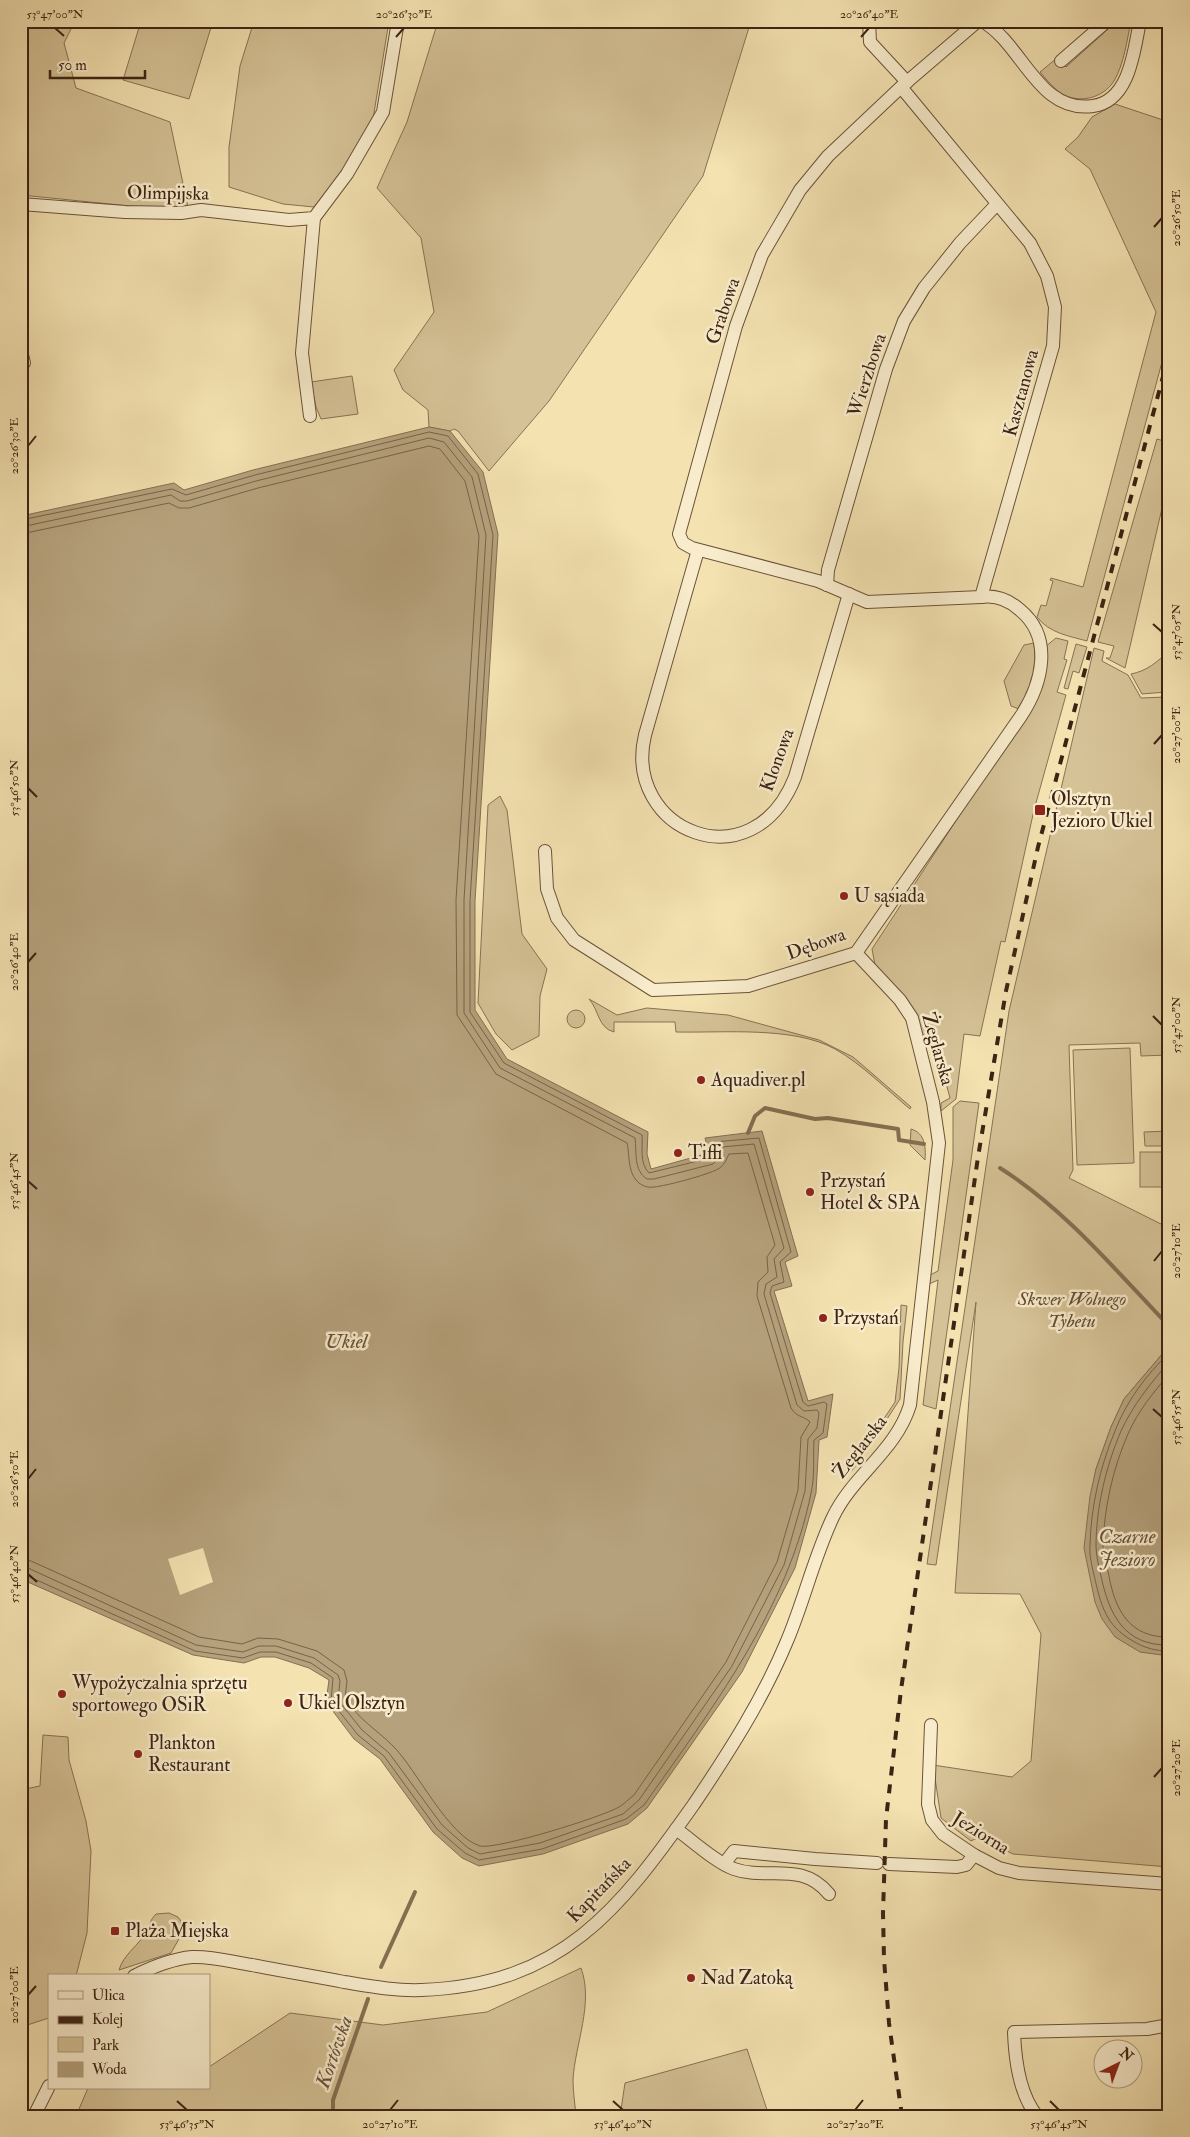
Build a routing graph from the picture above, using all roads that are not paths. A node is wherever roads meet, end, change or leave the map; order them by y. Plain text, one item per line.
1 (398, 21) edge
2 (868, 21) edge
3 (978, 21) edge
4 (982, 21) edge
5 (1107, 21) edge
6 (1140, 21) edge
7 (1062, 61) dead end
8 (904, 85) junction
9 (21, 204) edge
10 (998, 204) junction
11 (314, 218) junction
12 (310, 416) dead end
13 (698, 550) junction
14 (827, 585) junction
15 (849, 594) junction
16 (981, 597) junction
17 (545, 851) dead end
18 (856, 953) junction
19 (931, 1725) dead end
20 (676, 1829) junction
21 (974, 1855) junction
22 (724, 1864) junction
23 (1169, 1884) edge
24 (829, 1894) dead end
25 (138, 1974) edge
26 (1169, 2025) edge
27 (48, 2088) edge
28 (34, 2116) edge
29 (1037, 2116) edge

1 - 11 street
2 - 8 street, Kasztanowa
3 - 8 street, Grabowa
4 - 6 street
5 - 7 street
8 - 10 street, Kasztanowa
8 - 13 street, Grabowa
9 - 11 street, Olimpijska
10 - 14 street, Wierzbowa
10 - 16 street, Kasztanowa
11 - 12 street
13 - 14 street, Grabowa
13 - 15 street, Klonowa
14 - 15 street
15 - 16 street
16 - 18 street, Dębowa
17 - 18 street, Dębowa
18 - 20 street, Żeglarska
19 - 21 street, Jeziorna
20 - 22 street
20 - 25 street, Kapitańska
21 - 22 street
21 - 23 street, Jeziorna
22 - 24 street
26 - 29 street
27 - 28 street

